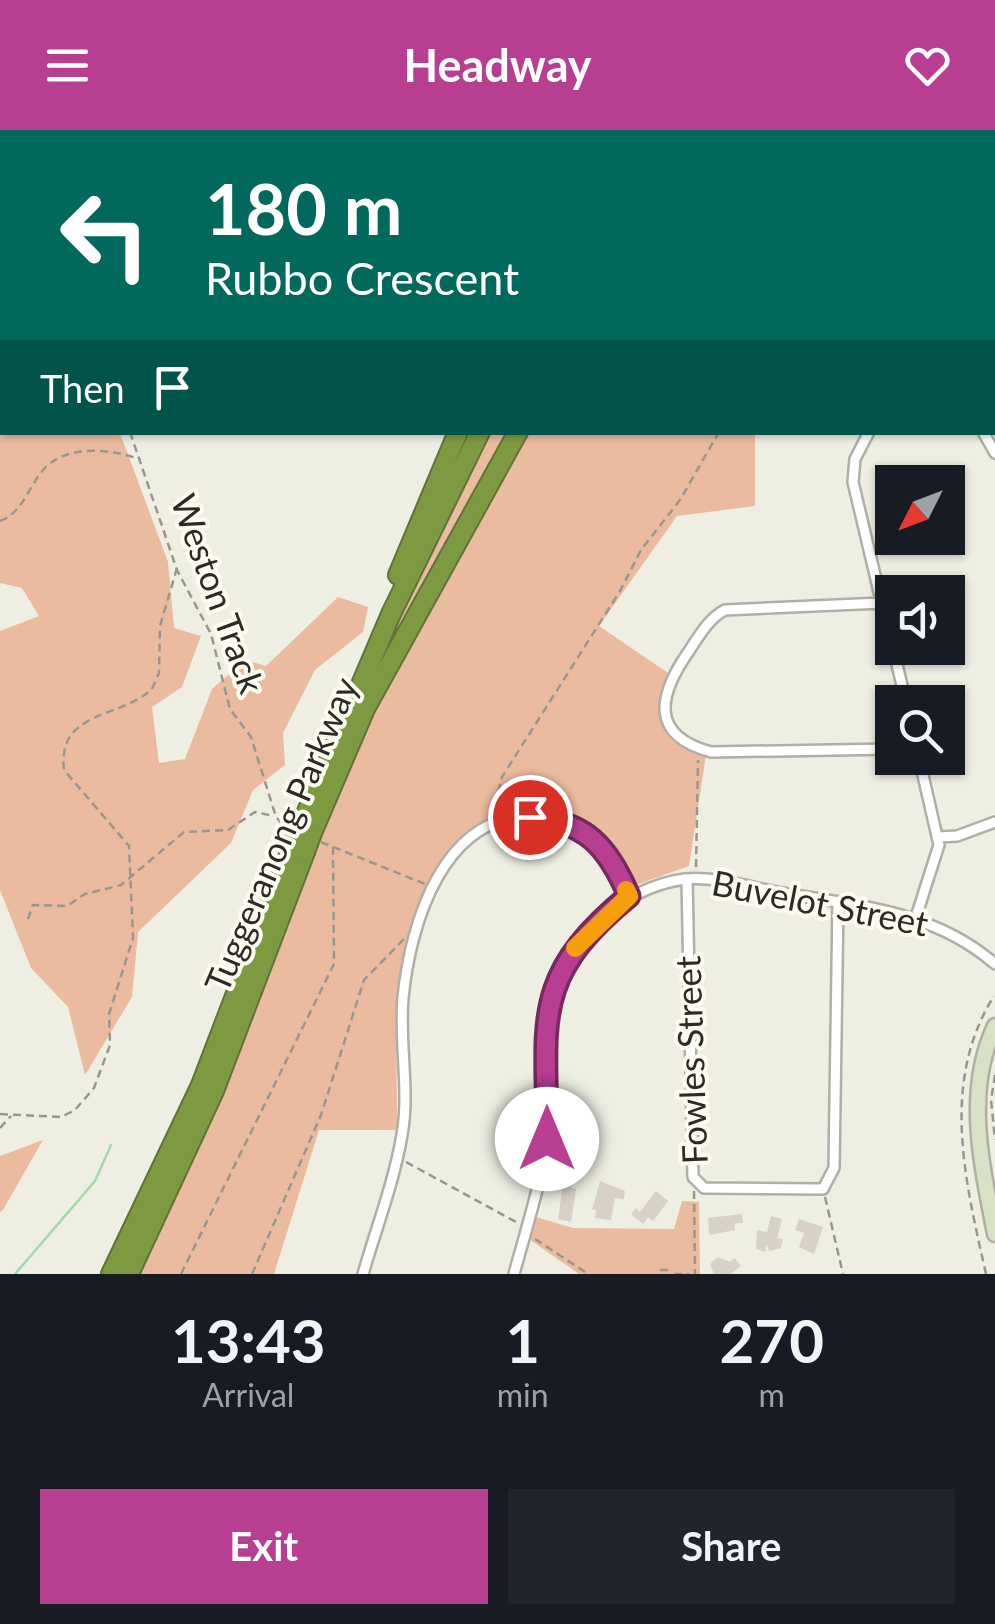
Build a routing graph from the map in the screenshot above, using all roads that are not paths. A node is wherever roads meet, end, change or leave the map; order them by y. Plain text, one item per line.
1 (457, 435) edge
2 (479, 435) edge
3 (516, 435) edge
4 (526, 435) edge
5 (867, 435) edge
6 (875, 575) edge
7 (428, 596) junction
8 (875, 603) edge
9 (354, 698) junction
10 (875, 749) edge
11 (923, 775) edge
12 (995, 822) edge
13 (938, 837) junction
14 (304, 839) junction
15 (686, 876) junction
16 (629, 896) junction
17 (838, 902) junction
18 (916, 917) junction
19 (995, 964) edge
20 (995, 1026) edge
21 (989, 1058) edge
22 (995, 1234) edge
23 (112, 1274) edge
24 (130, 1274) edge
25 (363, 1274) edge
26 (514, 1274) edge

1 - 9 highway
2 - 9 highway, Tuggeranong Parkway
3 - 7 highway, Tuggeranong Parkway
4 - 7 highway
5 - 6 street
7 - 14 highway, Tuggeranong Parkway
8 - 10 street
9 - 14 highway, Tuggeranong Parkway
11 - 13 street
12 - 13 street
13 - 18 street
14 - 23 highway, Tuggeranong Parkway
14 - 24 highway, Tuggeranong Parkway
15 - 16 street, Buvelot Street
15 - 17 street, Buvelot Street
15 - 17 street, Fowles Street
16 - 25 street
16 - 26 street, Buvelot Street
17 - 18 street, Buvelot Street
18 - 19 street, Buvelot Street
20 - 21 street
21 - 22 street

